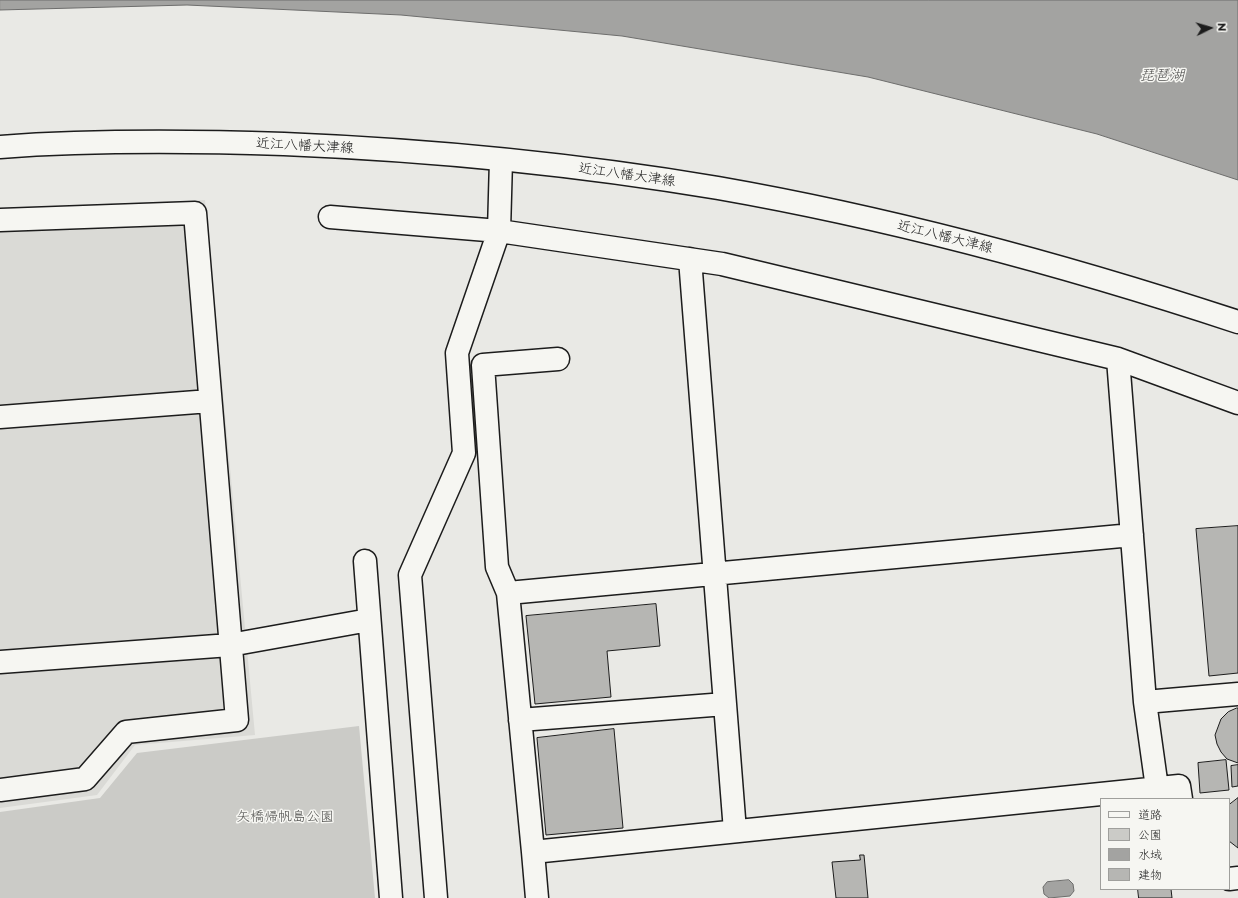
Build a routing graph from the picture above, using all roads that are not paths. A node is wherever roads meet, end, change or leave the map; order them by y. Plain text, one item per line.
1 (0, 147) edge
2 (501, 160) junction
3 (330, 218) dead end
4 (0, 220) edge
5 (499, 231) junction
6 (690, 259) junction
7 (1238, 322) edge
8 (558, 359) dead end
9 (1118, 359) junction
10 (210, 401) junction
11 (1238, 403) edge
12 (0, 417) edge
13 (1132, 535) junction
14 (365, 561) dead end
15 (714, 574) junction
16 (508, 593) junction
17 (369, 620) junction
18 (230, 645) junction
19 (0, 662) edge
20 (1238, 694) edge
21 (1145, 702) junction
22 (725, 704) junction
23 (520, 720) junction
24 (1157, 788) junction
25 (0, 790) edge
26 (1181, 798) edge
27 (735, 831) junction
28 (533, 852) junction
29 (391, 898) edge
30 (436, 898) edge
31 (537, 898) edge

1 - 2 main road, 近江八幡大津線
2 - 5 main road
2 - 7 main road, 近江八幡大津線
3 - 5 main road
4 - 10 main road
5 - 6 main road
5 - 30 main road
6 - 9 main road
6 - 15 main road
8 - 16 main road
9 - 11 main road
9 - 13 main road
10 - 12 main road
10 - 18 main road
13 - 15 main road
13 - 21 main road
14 - 17 main road
15 - 16 main road
15 - 22 main road
16 - 23 main road
17 - 18 main road
17 - 29 main road
18 - 19 main road
18 - 25 main road
20 - 21 main road
21 - 24 main road
22 - 23 main road
22 - 27 main road
23 - 28 main road
24 - 26 main road
24 - 27 main road
27 - 28 main road
28 - 31 main road

